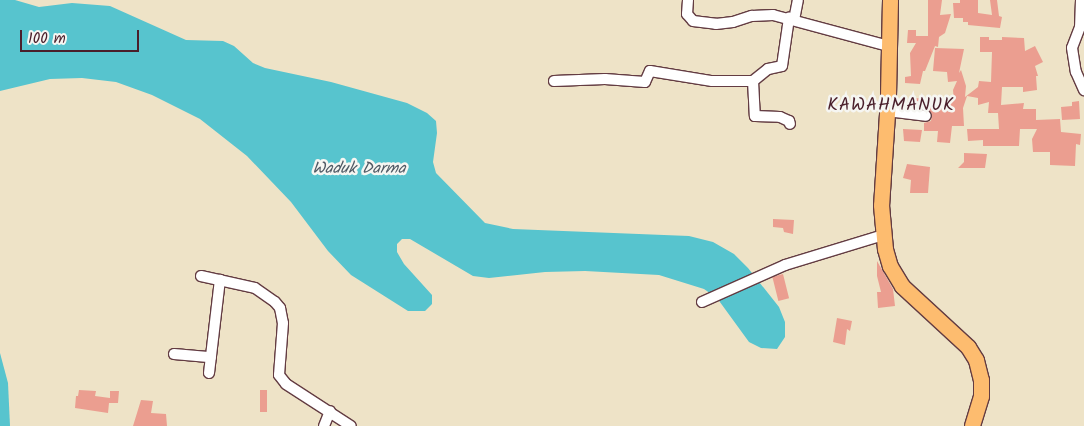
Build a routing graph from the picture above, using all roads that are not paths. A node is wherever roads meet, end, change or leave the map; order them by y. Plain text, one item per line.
1 (688, 0) edge
2 (798, 0) edge
3 (890, 0) edge
4 (1081, 0) edge
5 (791, 19) junction
6 (889, 46) junction
7 (753, 81) junction
8 (554, 82) dead end
9 (1084, 90) edge
10 (887, 111) junction
11 (926, 116) dead end
12 (790, 124) dead end
13 (883, 235) junction
14 (201, 276) dead end
15 (220, 280) junction
16 (707, 300) dead end
17 (174, 354) dead end
18 (211, 357) junction
19 (209, 373) dead end
20 (330, 412) junction
21 (324, 426) edge
22 (351, 426) edge
23 (972, 426) edge

1 - 5 street
2 - 5 street
3 - 6 highway
4 - 9 street
5 - 6 street
5 - 7 street
6 - 10 highway
7 - 8 street
7 - 12 street
10 - 11 street
10 - 13 highway
13 - 16 street
13 - 23 highway
14 - 15 street
15 - 18 street
15 - 20 street
17 - 18 street
18 - 19 street
20 - 21 street
20 - 22 street

